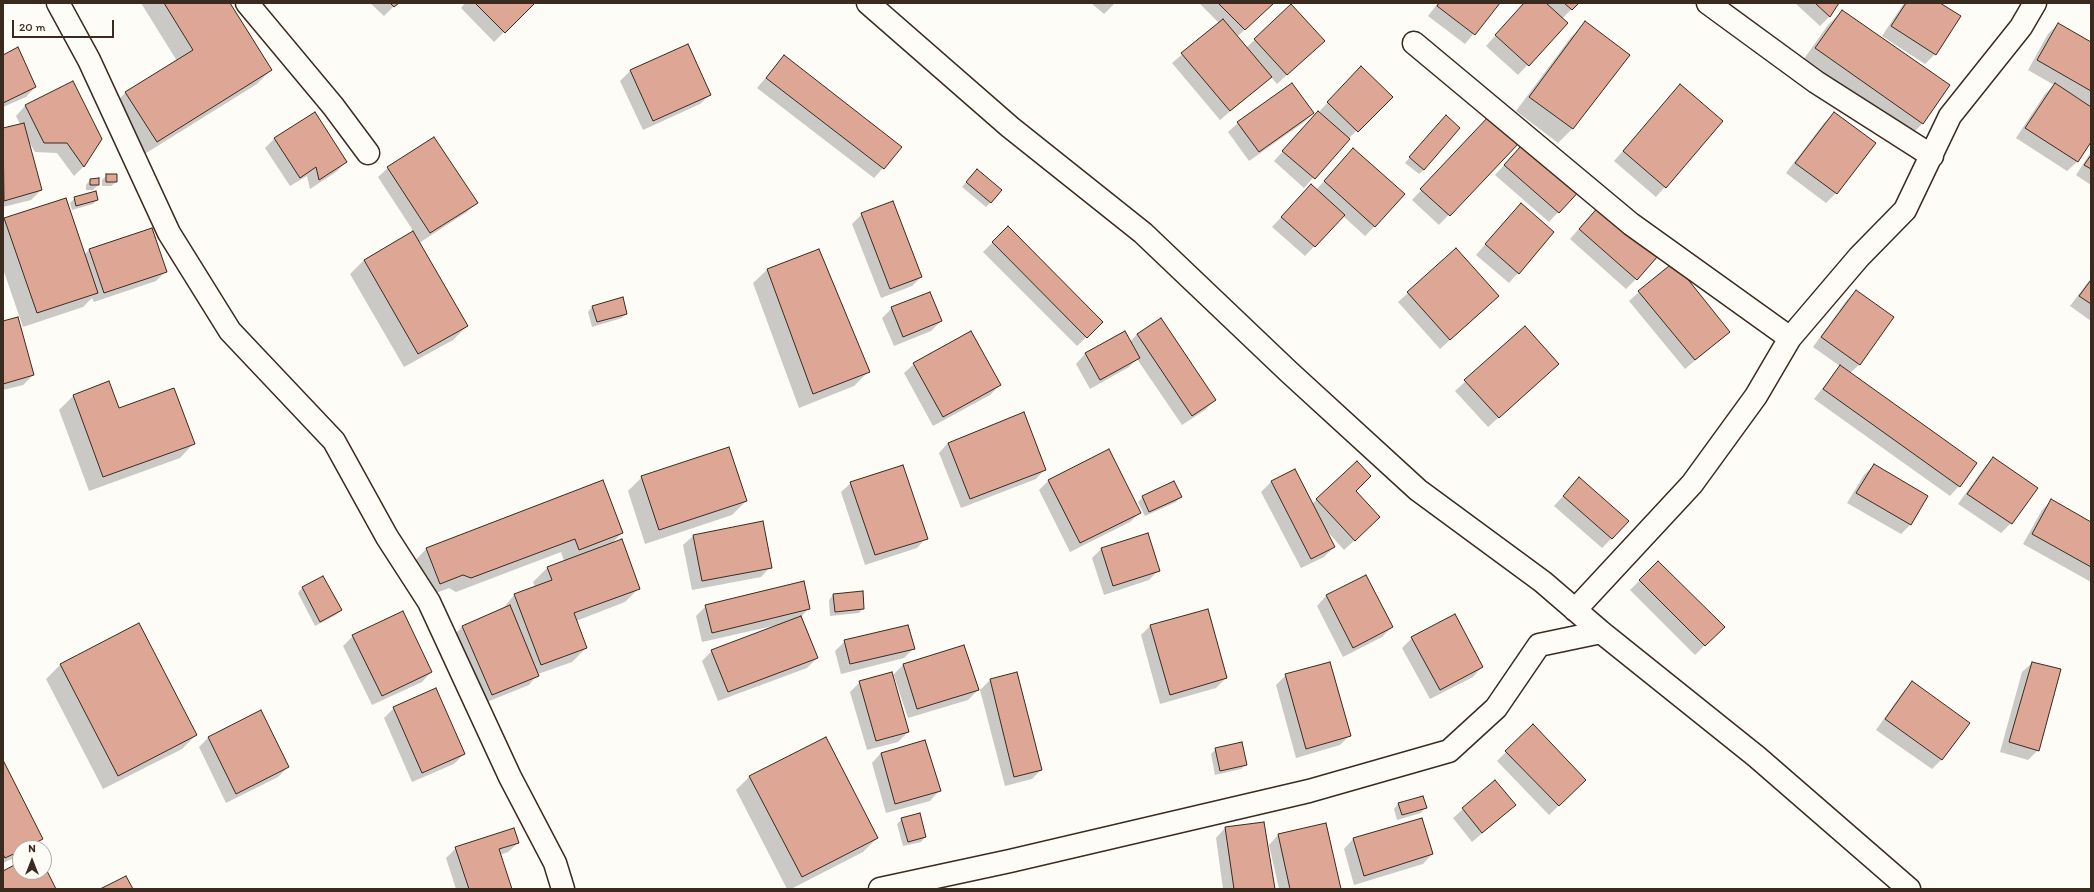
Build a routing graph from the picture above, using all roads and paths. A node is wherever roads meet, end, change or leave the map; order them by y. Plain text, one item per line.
1 (58, 3) edge
2 (247, 3) edge
3 (868, 3) edge
4 (1708, 3) edge
5 (2035, 3) edge
6 (1414, 43) dead end
7 (368, 153) dead end
8 (1932, 156) junction
9 (1790, 338) junction
10 (1575, 610) junction
11 (1601, 632) junction
12 (563, 889) edge
13 (880, 889) edge
14 (1909, 889) edge

1 - 12 street
2 - 7 street
3 - 10 street
4 - 8 street
5 - 8 street
6 - 9 street
8 - 9 street
9 - 10 street
10 - 11 street
11 - 13 street
11 - 14 street

